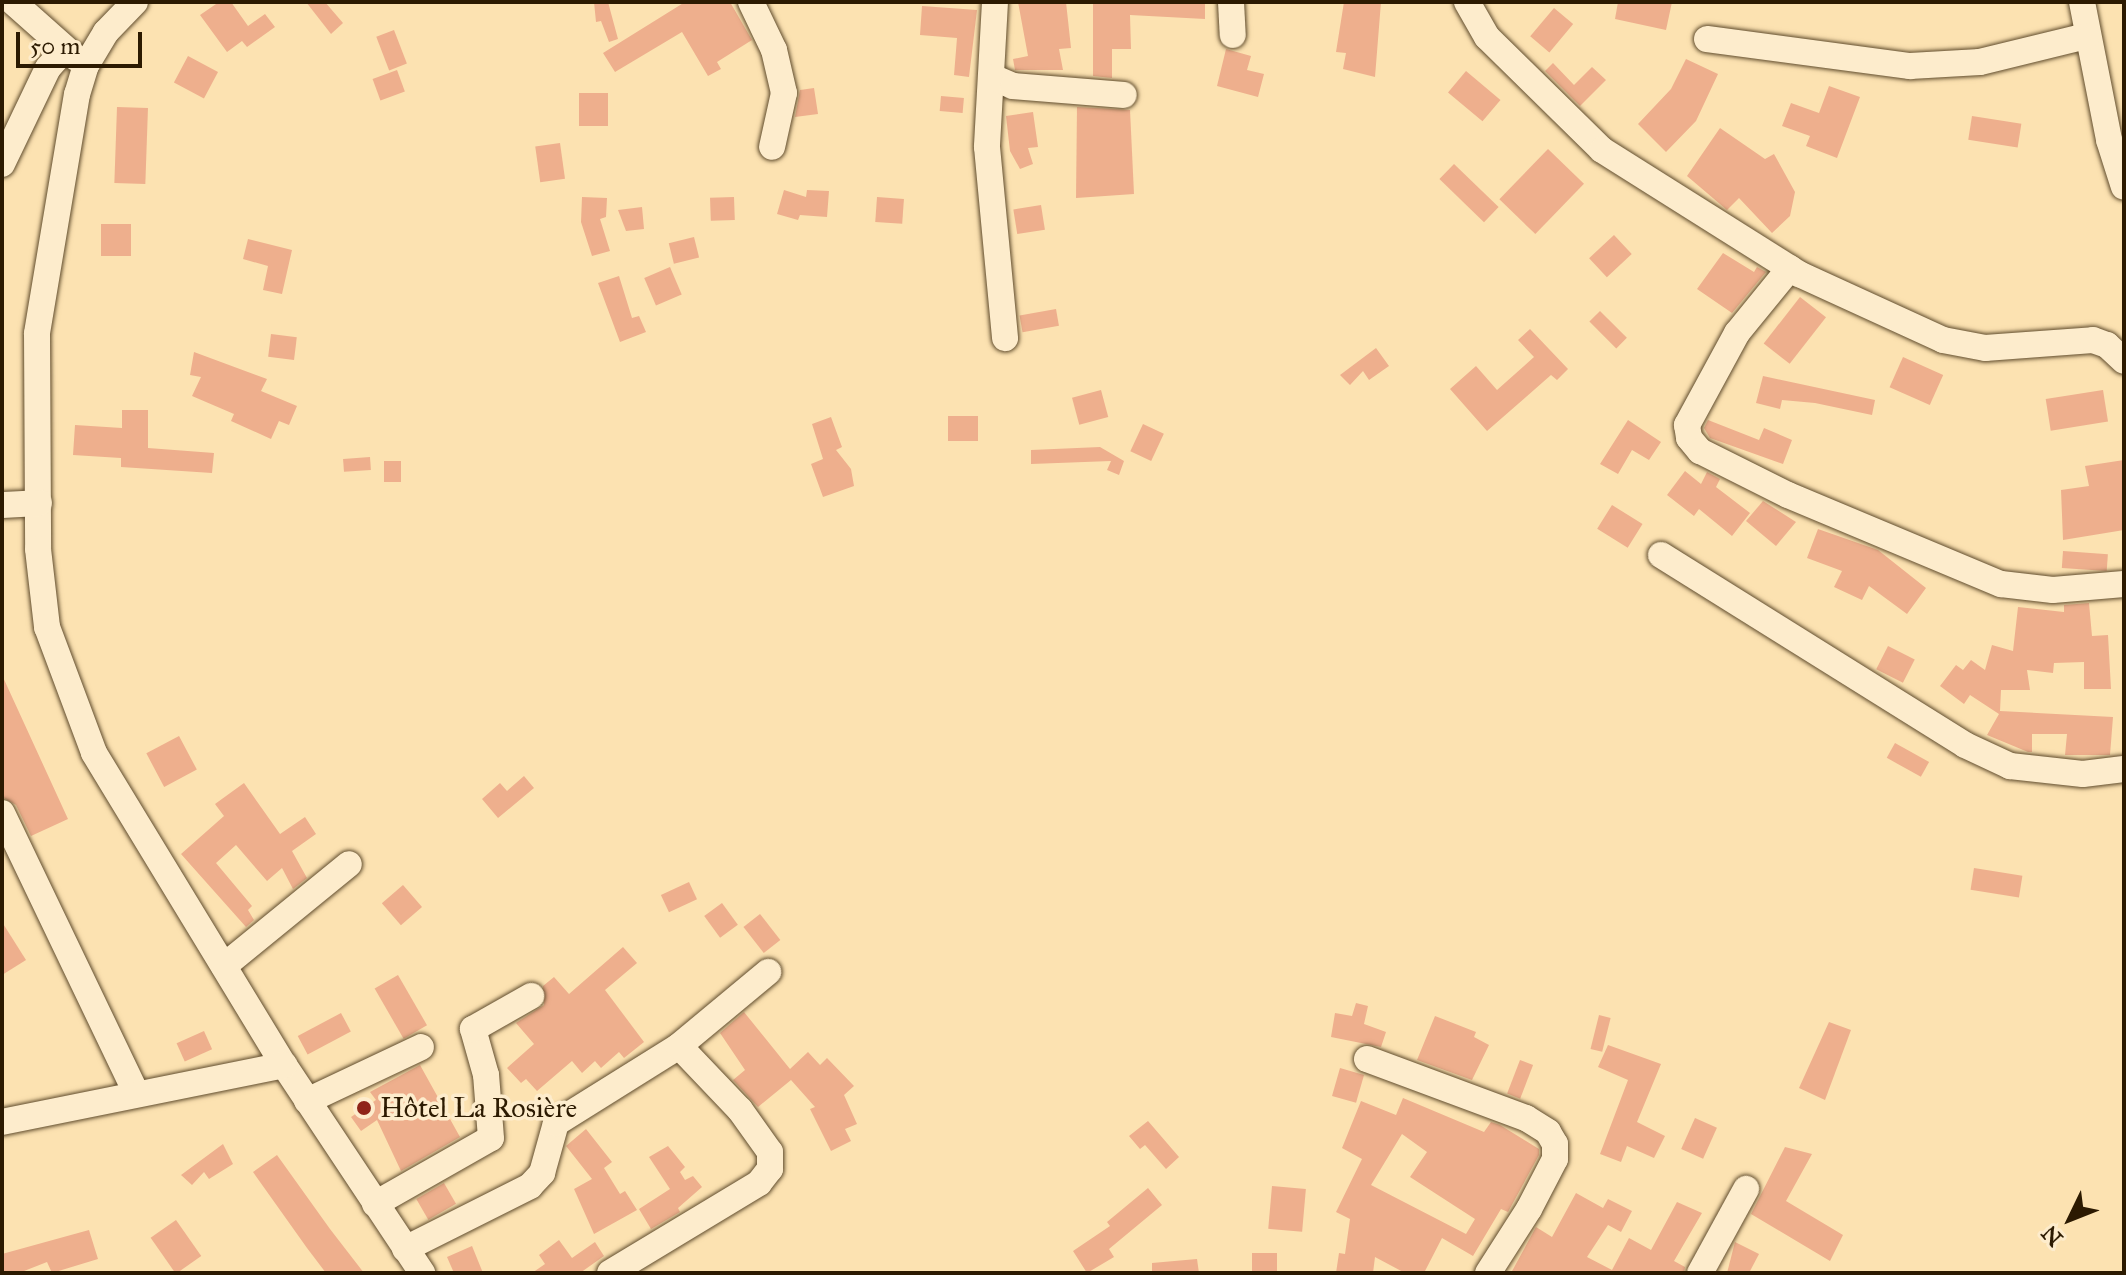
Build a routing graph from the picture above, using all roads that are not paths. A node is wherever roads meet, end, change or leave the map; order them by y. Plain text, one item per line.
1 (13, 2) edge
2 (135, 2) edge
3 (751, 2) edge
4 (995, 2) edge
5 (1231, 2) edge
6 (1467, 2) edge
7 (2082, 2) edge
8 (1233, 35) dead end
9 (2087, 36) junction
10 (1707, 39) dead end
11 (64, 50) junction
12 (86, 65) junction
13 (992, 77) junction
14 (1124, 95) dead end
15 (772, 147) dead end
16 (2, 164) edge
17 (2124, 187) edge
18 (1790, 268) junction
19 (1005, 338) dead end
20 (2124, 361) edge
21 (39, 503) junction
22 (2, 505) edge
23 (1661, 555) dead end
24 (2124, 584) edge
25 (2124, 769) edge
26 (2, 813) edge
27 (349, 864) dead end
28 (224, 966) junction
29 (768, 972) dead end
30 (531, 996) dead end
31 (679, 1046) junction
32 (421, 1047) dead end
33 (1367, 1059) dead end
34 (284, 1065) junction
35 (136, 1093) junction
36 (307, 1101) junction
37 (2, 1122) edge
38 (1746, 1189) dead end
39 (375, 1204) junction
40 (405, 1249) junction
41 (422, 1273) edge
42 (610, 1273) edge
43 (1488, 1273) edge
44 (1700, 1273) edge

1 - 11 street
2 - 12 street
3 - 15 street
4 - 13 street
5 - 8 street
6 - 18 street
7 - 9 street
9 - 10 street
9 - 17 street
11 - 12 street
11 - 16 street
12 - 21 street
13 - 14 street
13 - 19 street
18 - 20 street
18 - 24 street
21 - 22 street
21 - 28 street
23 - 25 street
26 - 35 street
27 - 28 street
28 - 34 street
29 - 31 street
30 - 39 street
31 - 40 street
31 - 42 street
32 - 36 street
33 - 43 street
34 - 35 street
34 - 36 street
35 - 37 street
36 - 39 street
38 - 44 street
39 - 40 street
40 - 41 street

